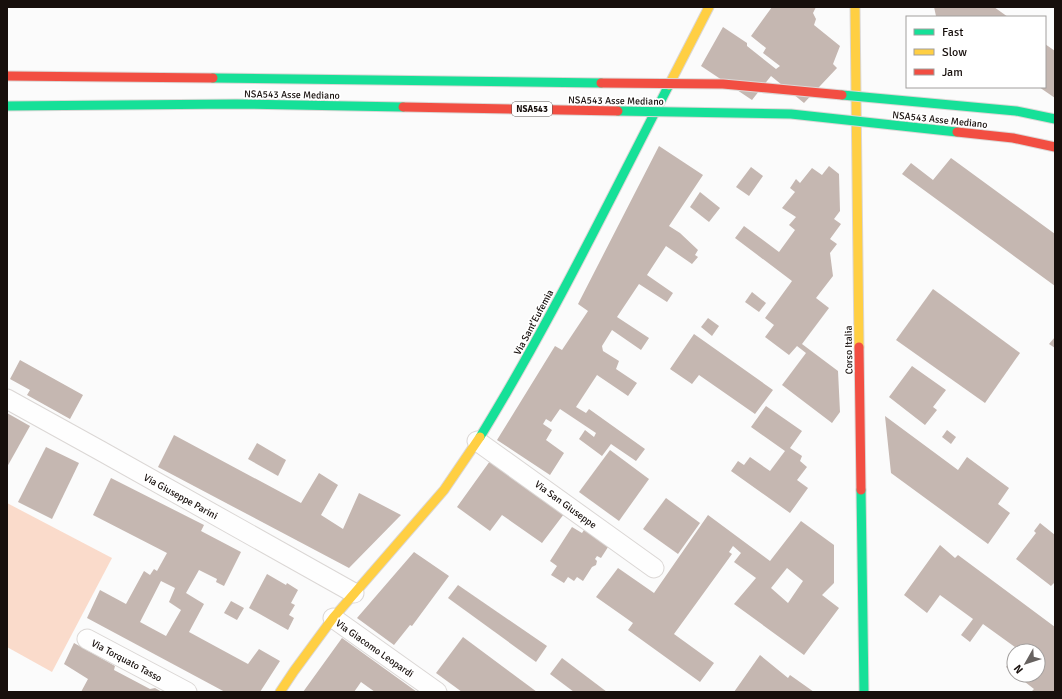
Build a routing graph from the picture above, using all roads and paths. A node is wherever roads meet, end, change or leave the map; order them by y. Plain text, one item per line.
1 (710, 7) edge
2 (855, 7) edge
3 (7, 76) edge
4 (7, 106) edge
5 (1055, 119) edge
6 (1055, 147) edge
7 (7, 399) edge
8 (477, 441) junction
9 (654, 568) dead end
10 (354, 593) junction
11 (333, 618) junction
12 (87, 639) dead end
13 (187, 692) edge
14 (280, 692) edge
15 (437, 692) edge
16 (864, 692) edge

1 - 8 main road, Via Sant'Eufemia
2 - 16 main road, Corso Italia
3 - 5 main road, NSA543 Asse Mediano, bridge
4 - 6 main road, NSA543 Asse Mediano / NSA543, bridge
7 - 10 street, Via Giuseppe Parini
8 - 9 street, Via San Giuseppe
8 - 10 main road, Via Sant'Eufemia
10 - 11 main road, Via Sant'Eufemia
11 - 14 main road, Via Sant'Eufemia
11 - 15 street, Via Giacomo Leopardi
12 - 13 street, Via Torquato Tasso

